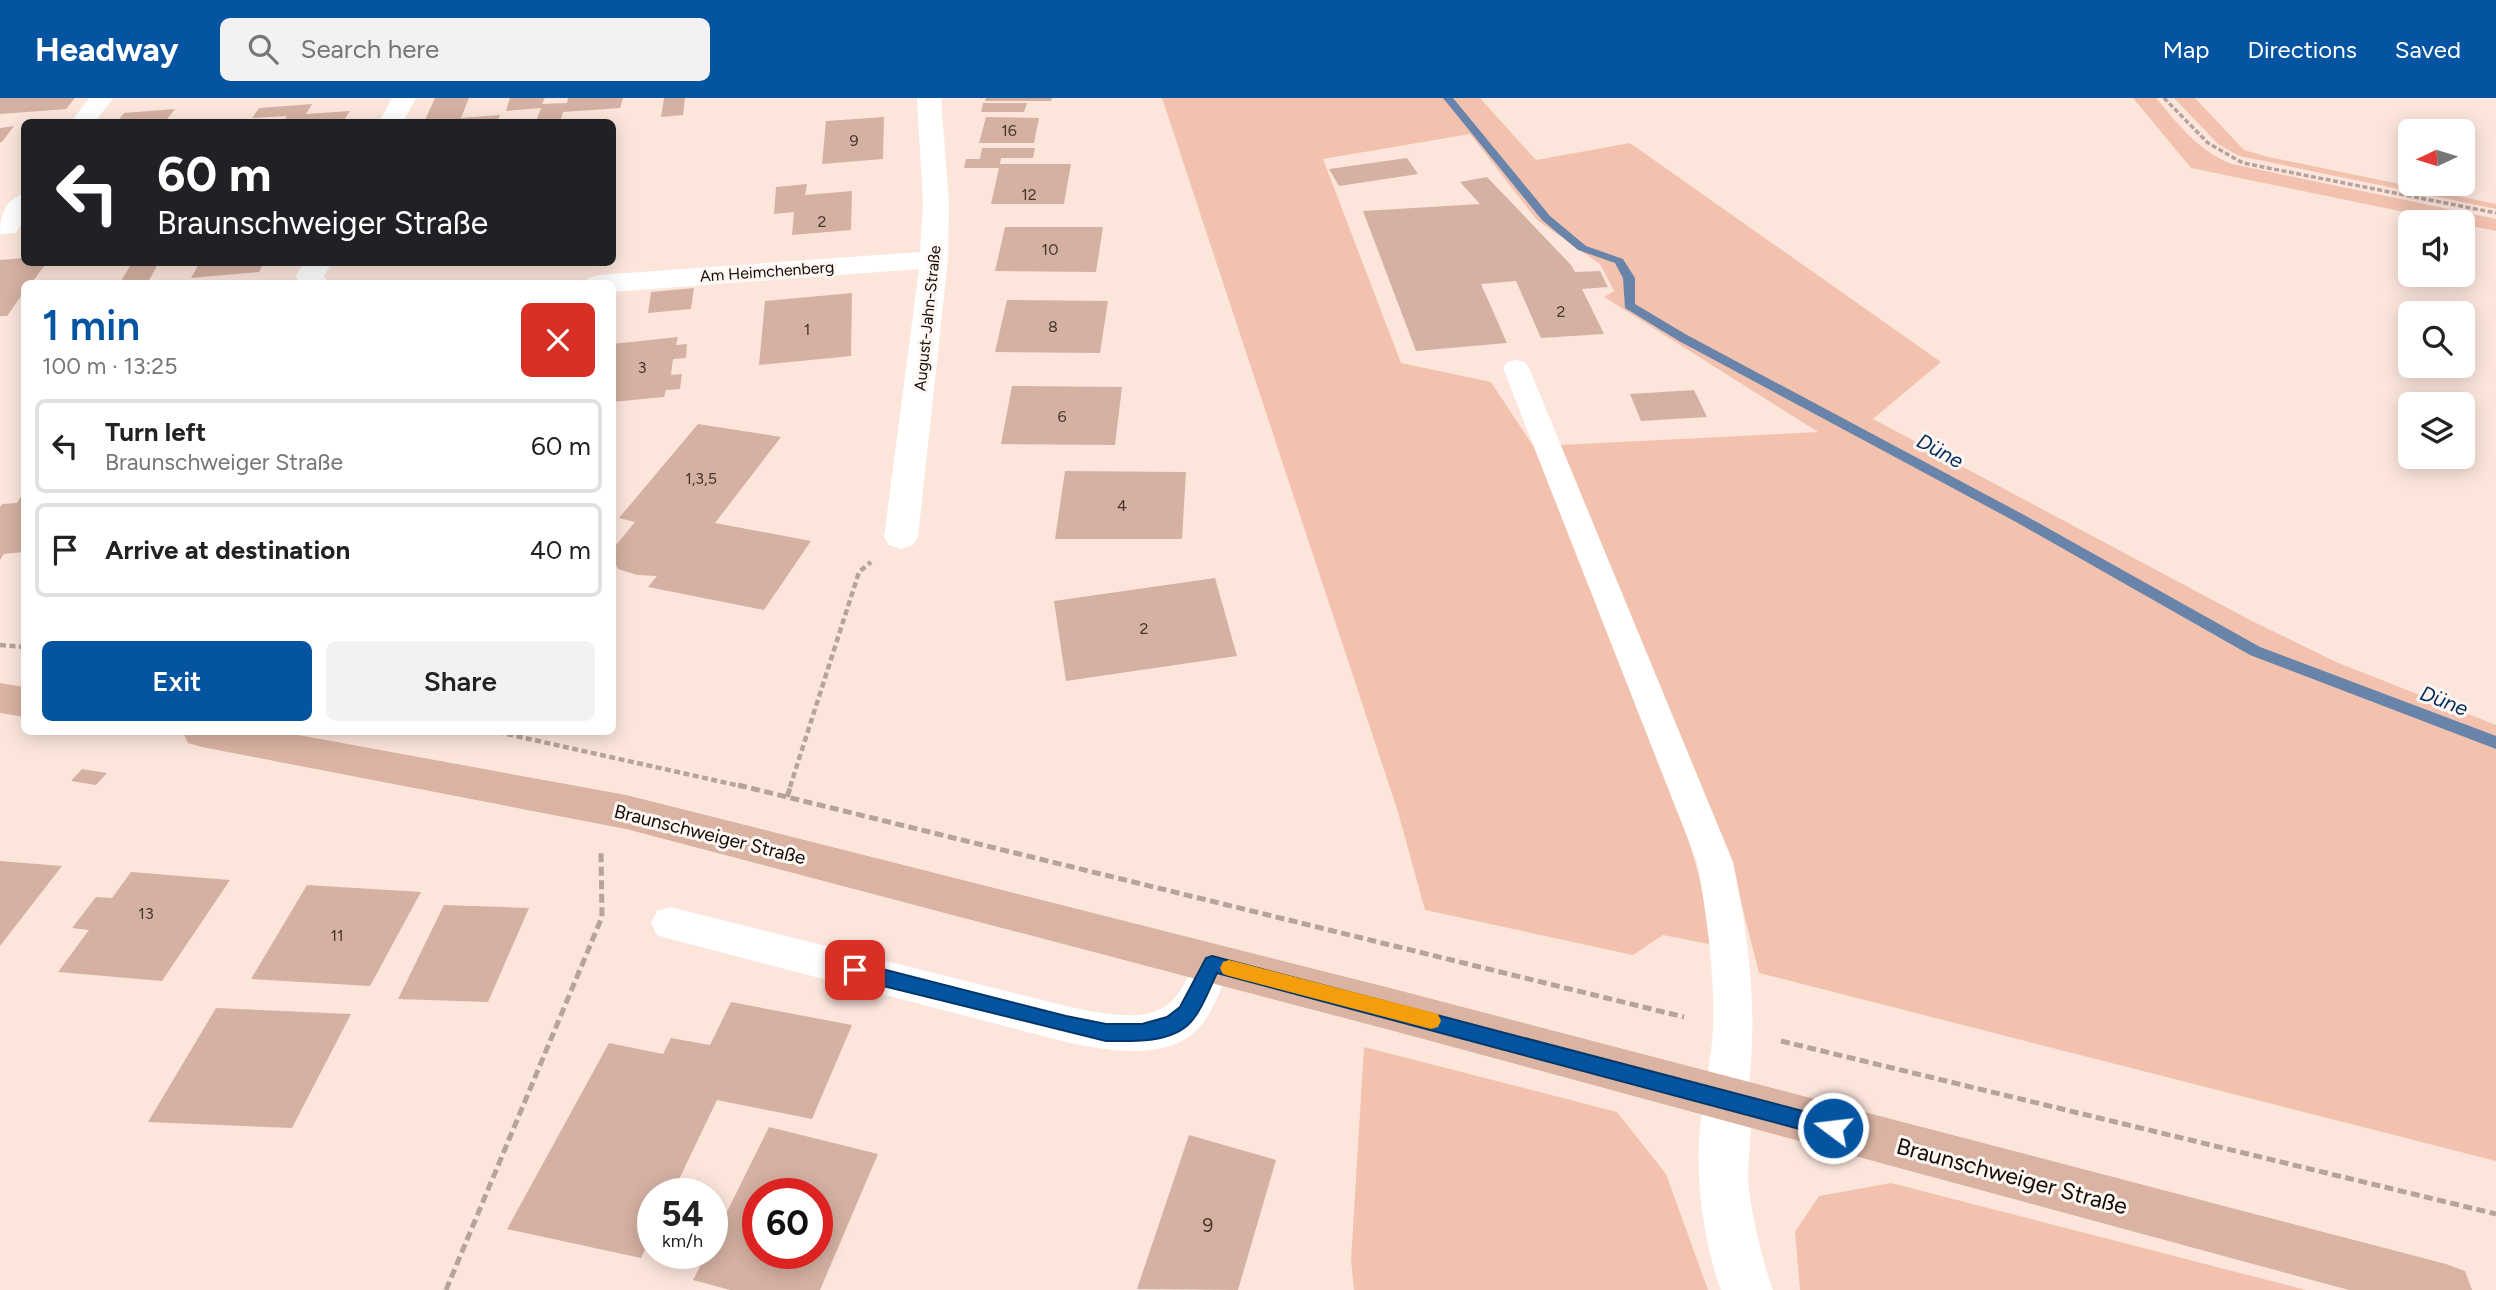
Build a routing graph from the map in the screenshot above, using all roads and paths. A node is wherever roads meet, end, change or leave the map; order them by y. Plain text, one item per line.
1 (101, 98) edge
2 (404, 98) edge
3 (929, 98) edge
4 (2164, 98) edge
5 (85, 119) edge
6 (393, 119) edge
7 (21, 206) edge
8 (2496, 213) edge
9 (6, 227) dead end
10 (934, 259) junction
11 (616, 283) edge
12 (1516, 368) dead end
13 (901, 537) joint
14 (0, 645) edge
15 (21, 647) edge
16 (0, 698) edge
17 (21, 702) edge
18 (218, 735) edge
19 (512, 735) edge
20 (661, 766) junction
21 (787, 797) junction
22 (626, 812) junction
23 (670, 923) dead end
24 (1212, 964) junction
25 (1732, 1029) junction
26 (1727, 1101) junction
27 (2496, 1214) edge
28 (446, 1290) edge
29 (1747, 1290) edge
30 (2446, 1290) edge

1 - 5 street
2 - 6 street
3 - 10 street, August-Jahn-Straße
4 - 8 path
7 - 9 street
10 - 11 street, Am Heimchenberg
10 - 13 street, August-Jahn-Straße
12 - 25 lane
13 - 21 path
14 - 15 path
16 - 17 main road
18 - 22 main road, Braunschweiger Straße
19 - 20 path
20 - 21 path
20 - 22 path
21 - 25 path
22 - 24 main road, Braunschweiger Straße
22 - 28 path
23 - 24 lane
24 - 26 main road, Braunschweiger Straße
25 - 26 lane
25 - 27 path
26 - 29 street
26 - 30 main road, Braunschweiger Straße

